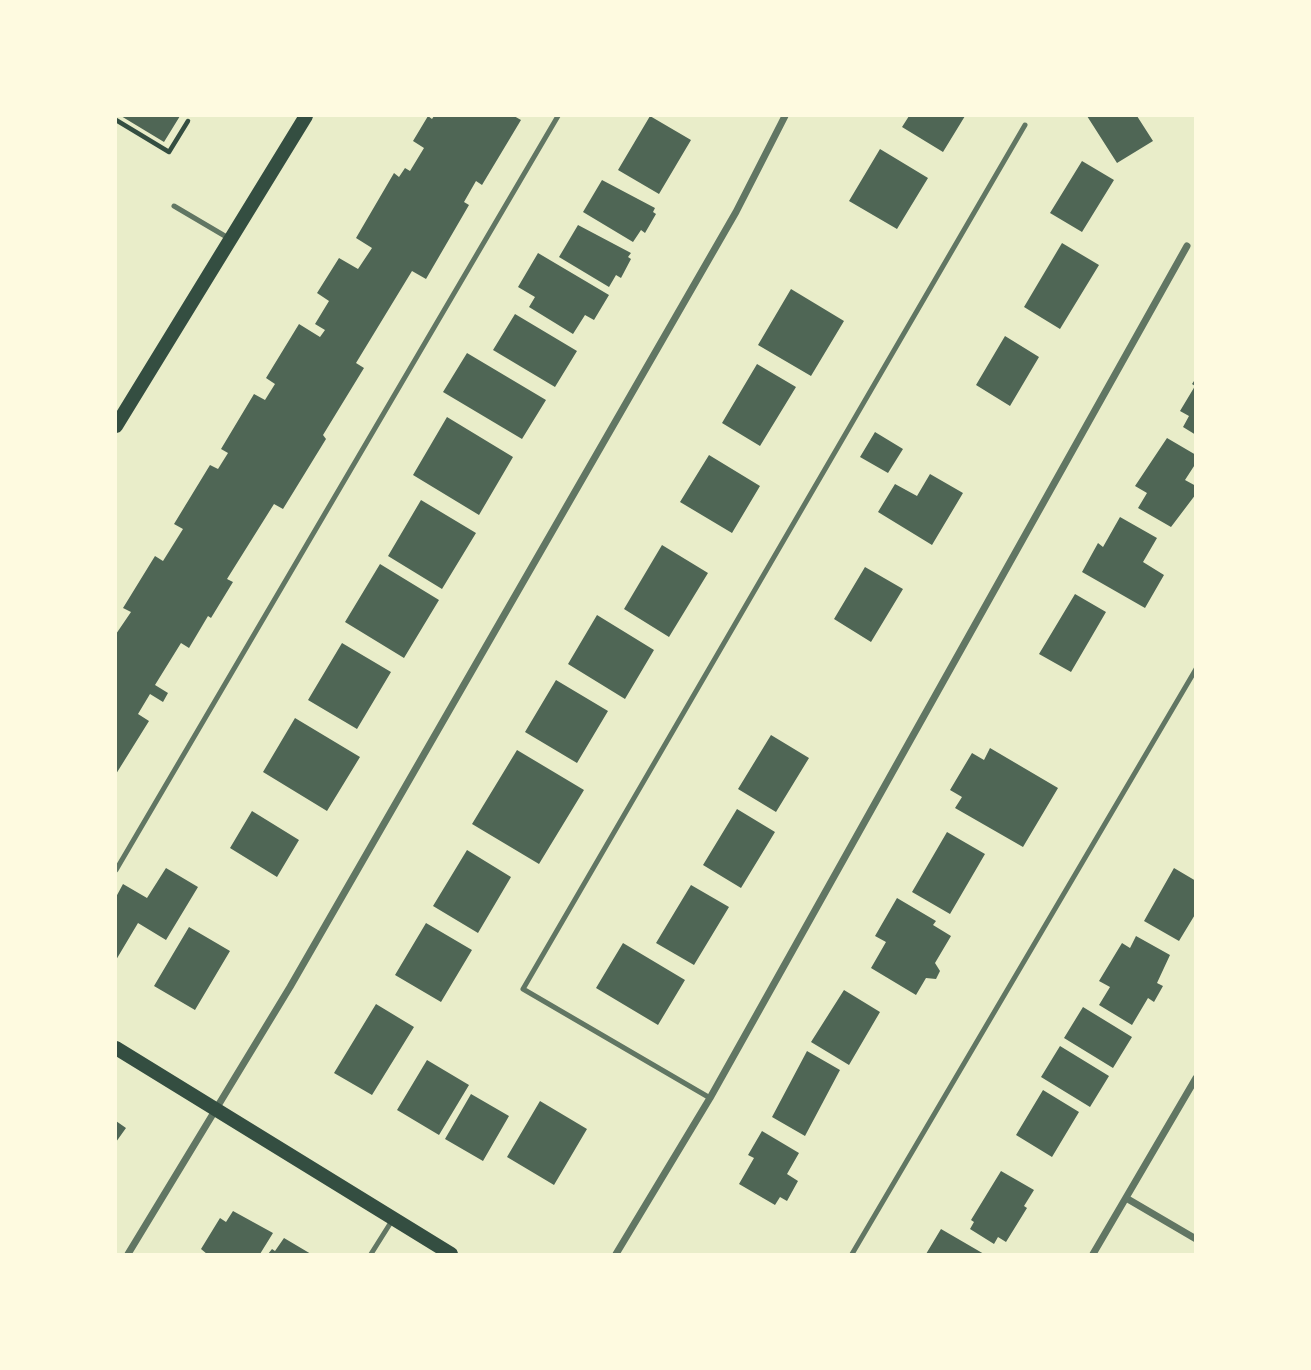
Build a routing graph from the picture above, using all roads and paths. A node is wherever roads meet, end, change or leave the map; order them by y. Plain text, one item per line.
1 (306, 116) edge
2 (558, 116) edge
3 (785, 116) edge
4 (116, 120) edge
5 (188, 121) dead end
6 (1025, 125) dead end
7 (174, 206) dead end
8 (230, 239) junction
9 (1187, 246) dead end
10 (116, 426) edge
11 (1195, 669) edge
12 (116, 870) edge
13 (116, 1048) edge
14 (1195, 1078) edge
15 (710, 1098) junction
16 (216, 1110) junction
17 (1126, 1198) junction
18 (393, 1219) junction
19 (1195, 1239) edge
20 (128, 1255) edge
21 (370, 1255) edge
22 (451, 1255) edge
23 (616, 1255) edge
24 (852, 1255) edge
25 (1093, 1255) edge

1 - 8 main road
2 - 12 lane
3 - 16 street
4 - 5 path
6 - 15 lane
7 - 8 lane
8 - 10 main road
9 - 15 street
11 - 24 lane
13 - 16 main road
14 - 17 street
15 - 23 street
16 - 18 main road
16 - 20 street
17 - 19 street
17 - 25 street
18 - 21 lane
18 - 22 main road

